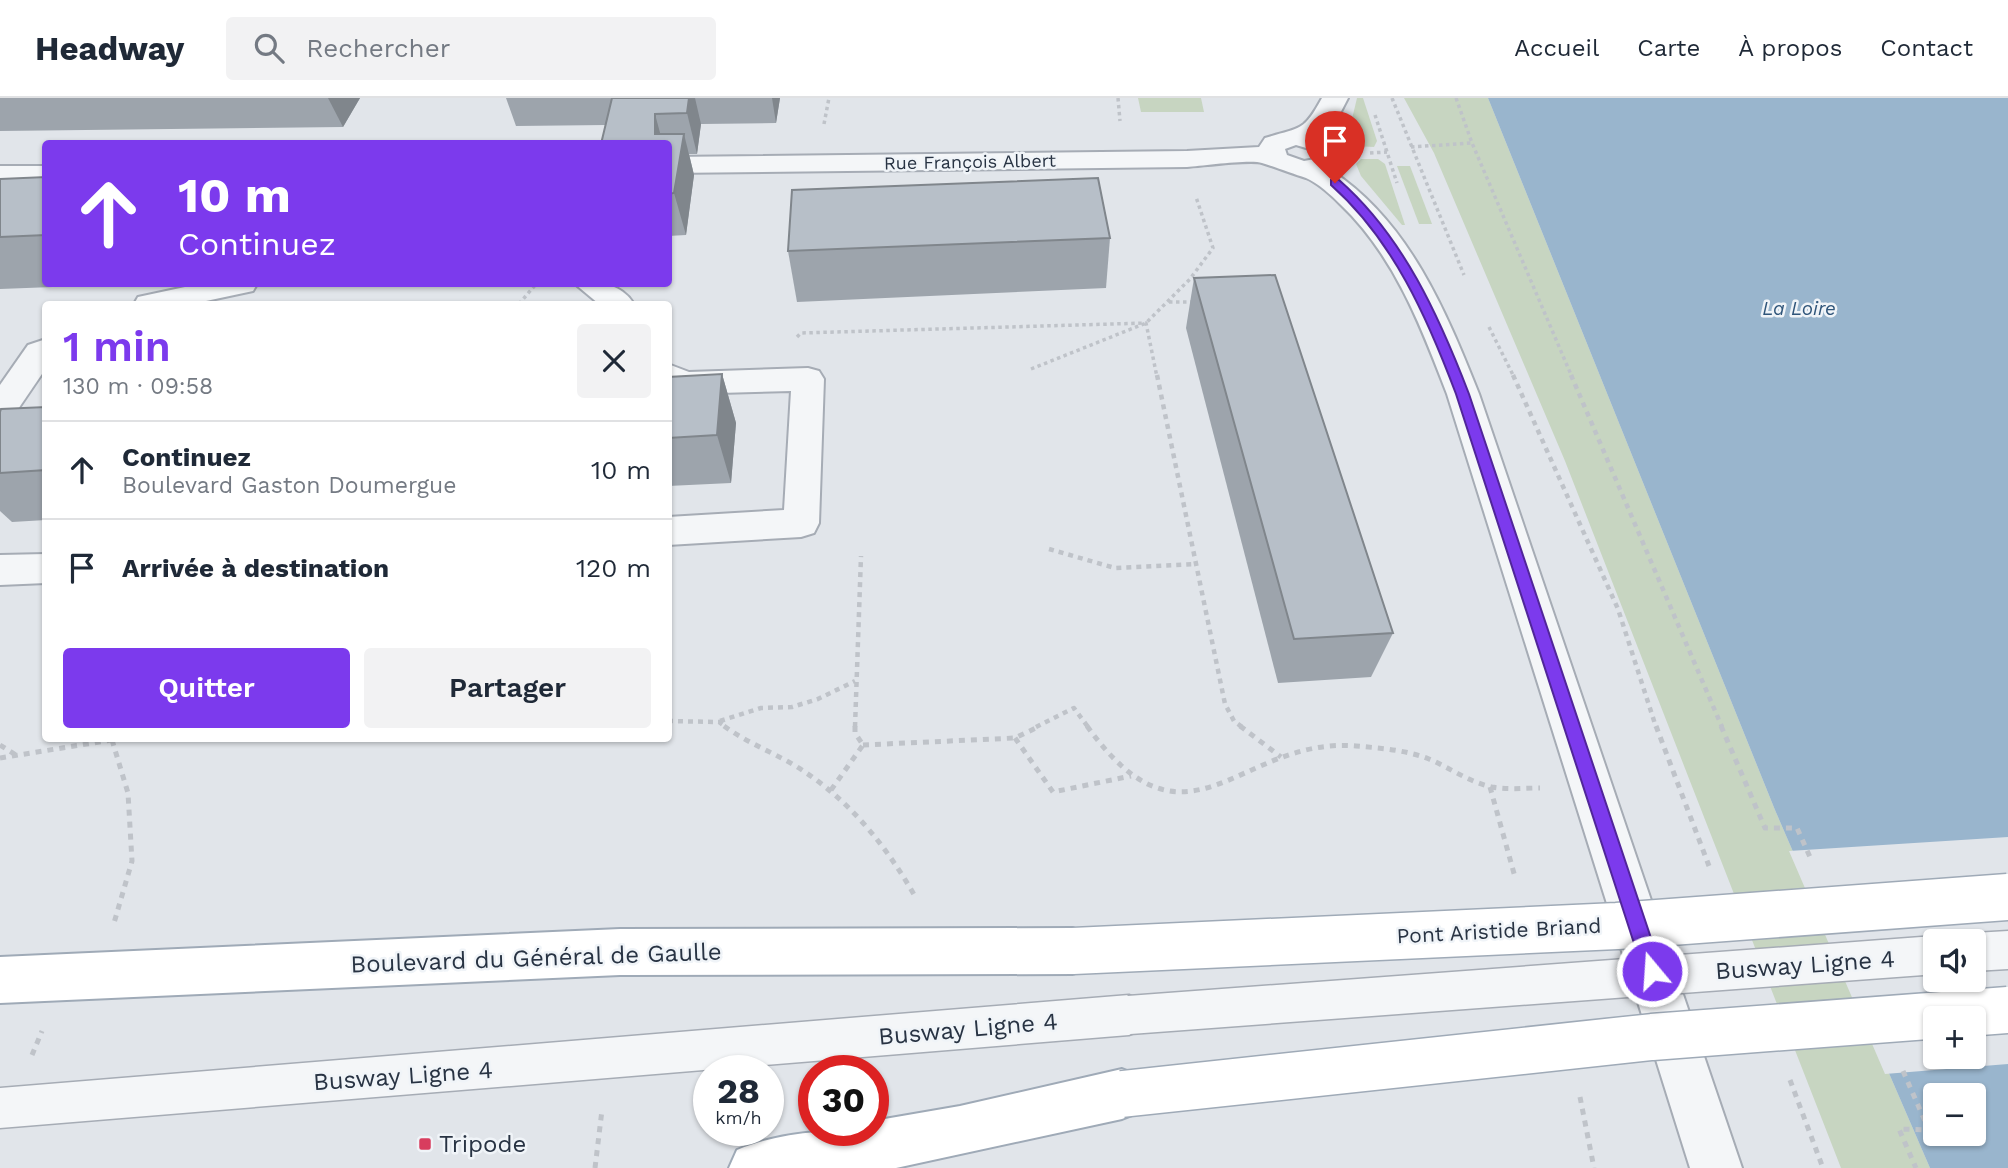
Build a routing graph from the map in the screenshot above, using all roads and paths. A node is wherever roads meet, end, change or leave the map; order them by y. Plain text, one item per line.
1 (829, 98) edge
2 (1118, 98) edge
3 (1335, 98) edge
4 (1392, 98) edge
5 (1456, 98) edge
6 (822, 129) dead end
7 (1121, 129) dead end
8 (1304, 138) junction
9 (1472, 143) junction
10 (1411, 147) junction
11 (1272, 154) junction
12 (672, 165) edge
13 (1312, 170) junction
14 (0, 174) edge
15 (42, 174) edge
16 (1194, 192) dead end
17 (1465, 280) dead end
18 (228, 287) edge
19 (533, 287) edge
20 (594, 287) edge
21 (163, 301) edge
22 (522, 301) edge
23 (615, 301) edge
24 (1168, 302) junction
25 (1206, 302) edge
26 (1484, 317) dead end
27 (1146, 323) junction
28 (42, 352) edge
29 (1031, 369) dead end
30 (672, 377) edge
31 (754, 381) junction
32 (0, 410) edge
33 (672, 531) edge
34 (1049, 549) dead end
35 (861, 556) dead end
36 (1196, 564) junction
37 (42, 568) edge
38 (0, 570) edge
39 (855, 681) junction
40 (672, 721) edge
41 (719, 722) junction
42 (1015, 738) junction
43 (99, 742) edge
44 (113, 742) edge
45 (0, 745) edge
46 (863, 745) junction
47 (16, 755) junction
48 (1281, 757) junction
49 (0, 758) edge
50 (1133, 776) junction
51 (1490, 787) junction
52 (831, 790) junction
53 (1593, 790) junction
54 (1814, 866) dead end
55 (1709, 868) dead end
56 (2008, 897) edge
57 (114, 923) dead end
58 (1529, 930) junction
59 (2008, 950) edge
60 (930, 951) junction
61 (1073, 951) joint
62 (1986, 951) edge
63 (1923, 956) edge
64 (0, 980) edge
65 (2008, 1010) edge
66 (1569, 1045) junction
67 (1901, 1067) dead end
68 (1789, 1077) dead end
69 (0, 1108) edge
70 (755, 1168) edge
71 (1594, 1168) edge
72 (1716, 1168) edge
73 (1823, 1168) edge
74 (1916, 1168) edge

1 - 6 path
2 - 7 path
3 - 8 street
4 - 10 path
5 - 9 path
8 - 11 street
8 - 13 street
9 - 10 path
9 - 54 path
10 - 17 path
11 - 12 street, Rue François Albert
11 - 13 street
13 - 53 street
14 - 15 street
16 - 24 path
18 - 21 street
19 - 22 path
20 - 23 street
24 - 25 path
24 - 27 path
26 - 55 path
27 - 29 path
27 - 31 path
27 - 36 path
28 - 32 street
30 - 31 street
31 - 33 street
34 - 36 path
35 - 39 path
36 - 48 path
37 - 38 street
39 - 41 path
39 - 46 path
40 - 41 path
41 - 52 path
42 - 46 path
42 - 50 path
42 - 50 path
43 - 47 path
44 - 57 path
45 - 47 path
46 - 52 path
47 - 49 path
48 - 50 path
48 - 51 path
51 - 53 path
51 - 58 path
52 - 60 path
53 - 72 street
56 - 58 main road, Pont Aristide Briand, bridge
58 - 61 main road, Pont Aristide Briand, bridge
59 - 62 lane
60 - 61 main road, Boulevard du Général de Gaulle
60 - 64 main road, Boulevard du Général de Gaulle
63 - 69 lane, Busway Ligne 4, bridge
65 - 66 main road, bridge
66 - 70 main road, bridge
66 - 71 path
67 - 74 path
68 - 73 path

